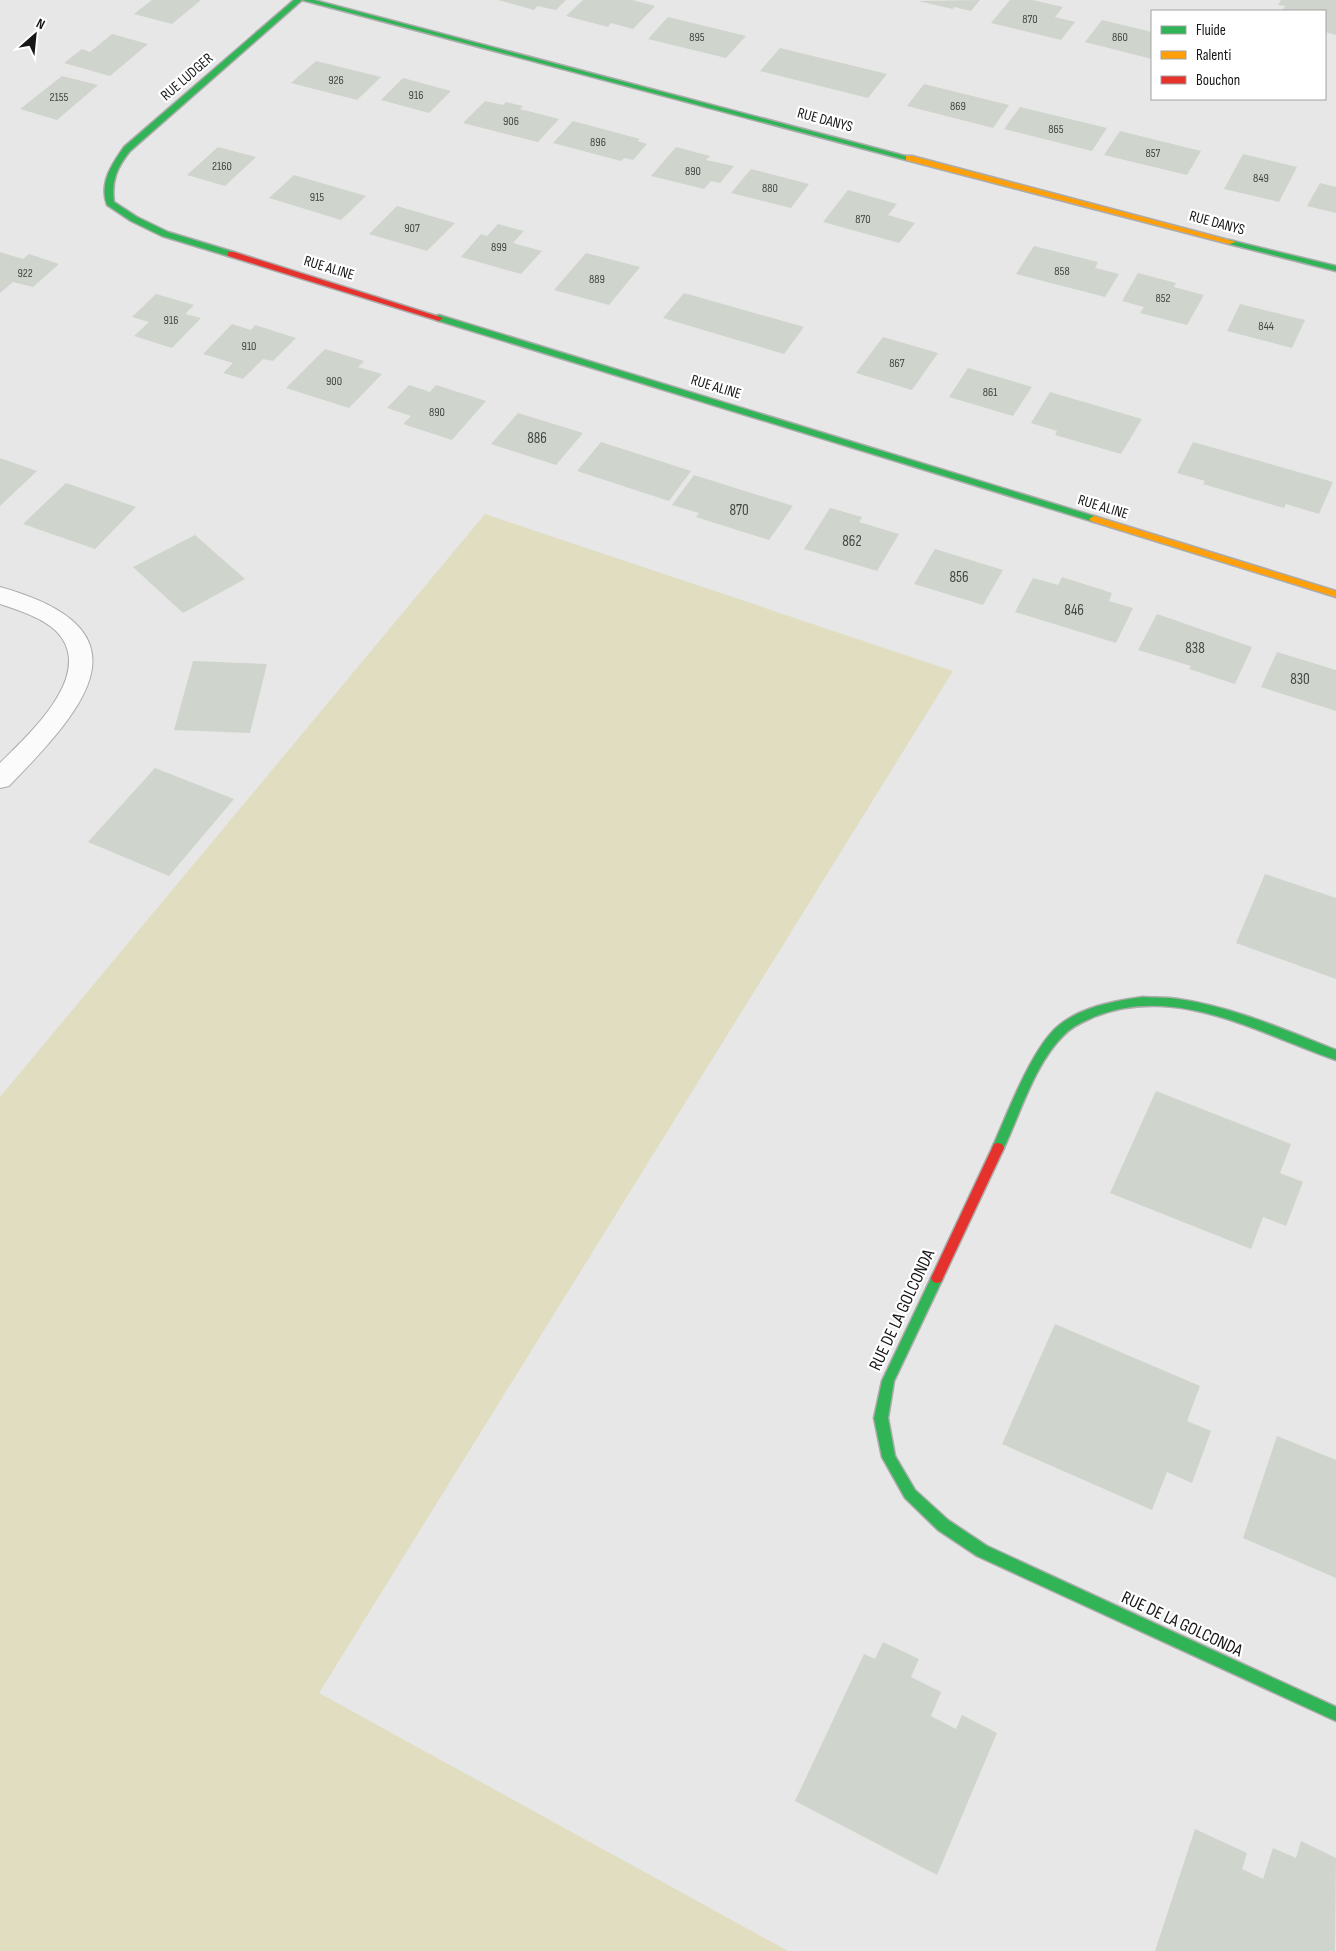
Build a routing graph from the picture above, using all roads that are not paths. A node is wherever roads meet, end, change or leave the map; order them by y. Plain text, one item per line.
1 (298, 0) edge
2 (306, 0) edge
3 (107, 184) joint
4 (1336, 270) edge
5 (1336, 594) edge
6 (0, 595) edge
7 (0, 780) edge
8 (1336, 1055) edge
9 (1336, 1714) edge

1 - 3 street, RUE LUDGER
2 - 4 street, RUE DANYS
3 - 5 street, RUE ALINE
6 - 7 street
8 - 9 street, RUE DE LA GOLCONDA

